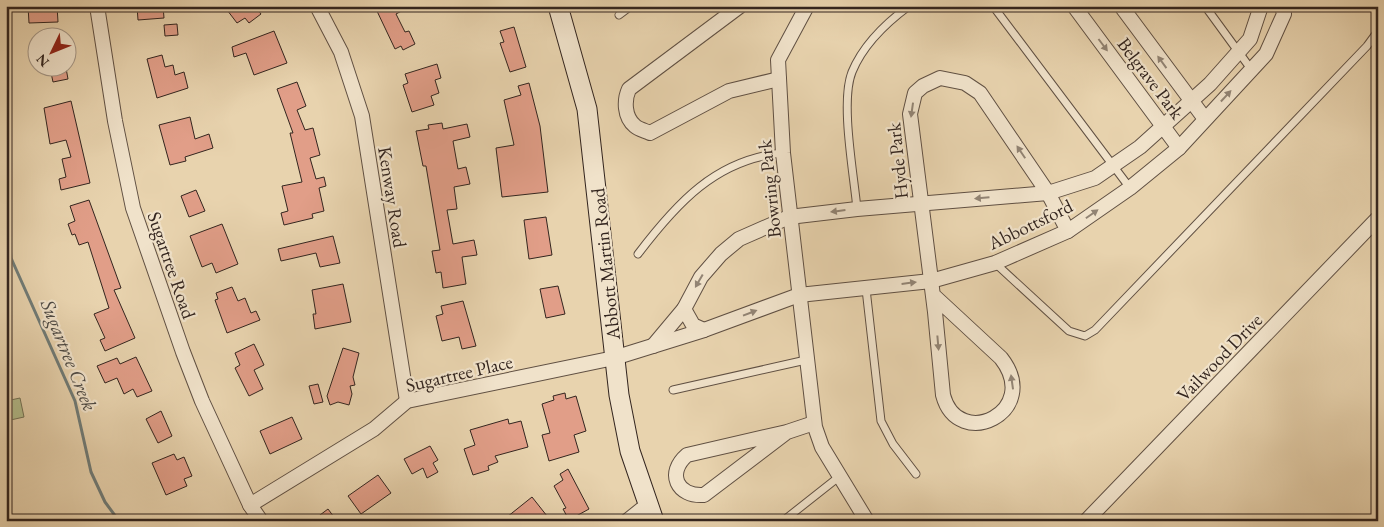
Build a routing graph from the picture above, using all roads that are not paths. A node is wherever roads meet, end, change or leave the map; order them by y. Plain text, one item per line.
1 (98, 6) edge
2 (317, 6) edge
3 (558, 6) edge
4 (631, 6) edge
5 (740, 6) edge
6 (807, 6) edge
7 (909, 6) edge
8 (993, 6) edge
9 (1074, 6) edge
10 (1121, 6) edge
11 (1205, 6) edge
12 (1261, 6) edge
13 (1282, 6) edge
14 (619, 16) dead end
15 (1378, 31) edge
16 (1238, 52) junction
17 (1251, 69) junction
18 (779, 79) junction
19 (1191, 102) junction
20 (1205, 118) junction
21 (1164, 126) junction
22 (1180, 148) junction
23 (782, 153) junction
24 (1113, 165) junction
25 (1130, 188) junction
26 (1048, 192) junction
27 (921, 204) junction
28 (857, 209) junction
29 (789, 217) junction
30 (1378, 218) edge
31 (1068, 231) junction
32 (638, 254) dead end
33 (995, 263) junction
34 (932, 288) junction
35 (866, 289) junction
36 (799, 295) junction
37 (684, 308) junction
38 (704, 330) junction
39 (652, 347) junction
40 (614, 358) junction
41 (806, 360) junction
42 (673, 390) dead end
43 (407, 401) junction
44 (814, 423) junction
45 (787, 432) junction
46 (916, 474) dead end
47 (840, 476) junction
48 (250, 506) junction
49 (650, 513) edge
50 (1089, 520) edge
51 (261, 521) edge
52 (626, 521) edge
53 (783, 521) edge
54 (867, 521) edge

1 - 48 street, Sugartree Road
2 - 43 street, Kenway Road
3 - 40 main road, Abbott Martin Road
4 - 14 lane
5 - 18 street
6 - 18 street, Bowring Park
7 - 28 lane
8 - 24 lane
9 -> 21 street, Belgrave Park
19 -> 10 street, Belgrave Park
11 - 16 lane
12 - 16 street, Abbottsford
13 - 17 street, Abbottsford
15 - 33 lane
16 - 17 lane
16 - 19 street, Abbottsford
20 -> 17 street, Abbottsford
18 - 23 street, Bowring Park
19 - 20 street, Belgrave Park
19 - 21 street, Abbottsford
20 - 22 street, Abbottsford
21 - 22 street, Belgrave Park
21 - 24 street, Abbottsford
22 - 25 street, Abbottsford
23 - 29 street, Bowring Park
23 - 32 lane
24 - 25 lane
24 - 26 street, Abbottsford
31 -> 25 street, Abbottsford
26 -> 27 street, Abbottsford
26 -> 27 street, Hyde Park
26 - 31 street, Hyde Park
27 - 28 street, Abbottsford
27 - 34 street, Hyde Park
28 -> 29 street, Abbottsford
29 - 36 street, Bowring Park
29 -> 37 street, Abbottsford
30 - 50 street, Vailwood Drive
31 - 33 street, Abbottsford
33 - 34 street, Abbottsford
34 -> 34 street, Hyde Park
35 -> 34 street, Abbottsford
35 - 36 street, Abbottsford
35 - 46 lane
38 -> 36 street, Abbottsford
36 - 41 street, Bowring Park
37 - 38 street
37 - 39 street, Abbottsford
38 - 39 street, Abbottsford
39 - 40 street, Abbottsford
40 - 43 street, Sugartree Place
40 - 49 main road, Abbott Martin Road
41 - 42 lane
41 - 44 street, Bowring Park
43 - 48 street, Sugartree Place
44 - 45 street
44 - 47 street, Bowring Park
45 - 45 street
47 - 53 lane
47 - 54 street, Bowring Park
48 - 51 street, Sugartree Road
49 - 52 street

